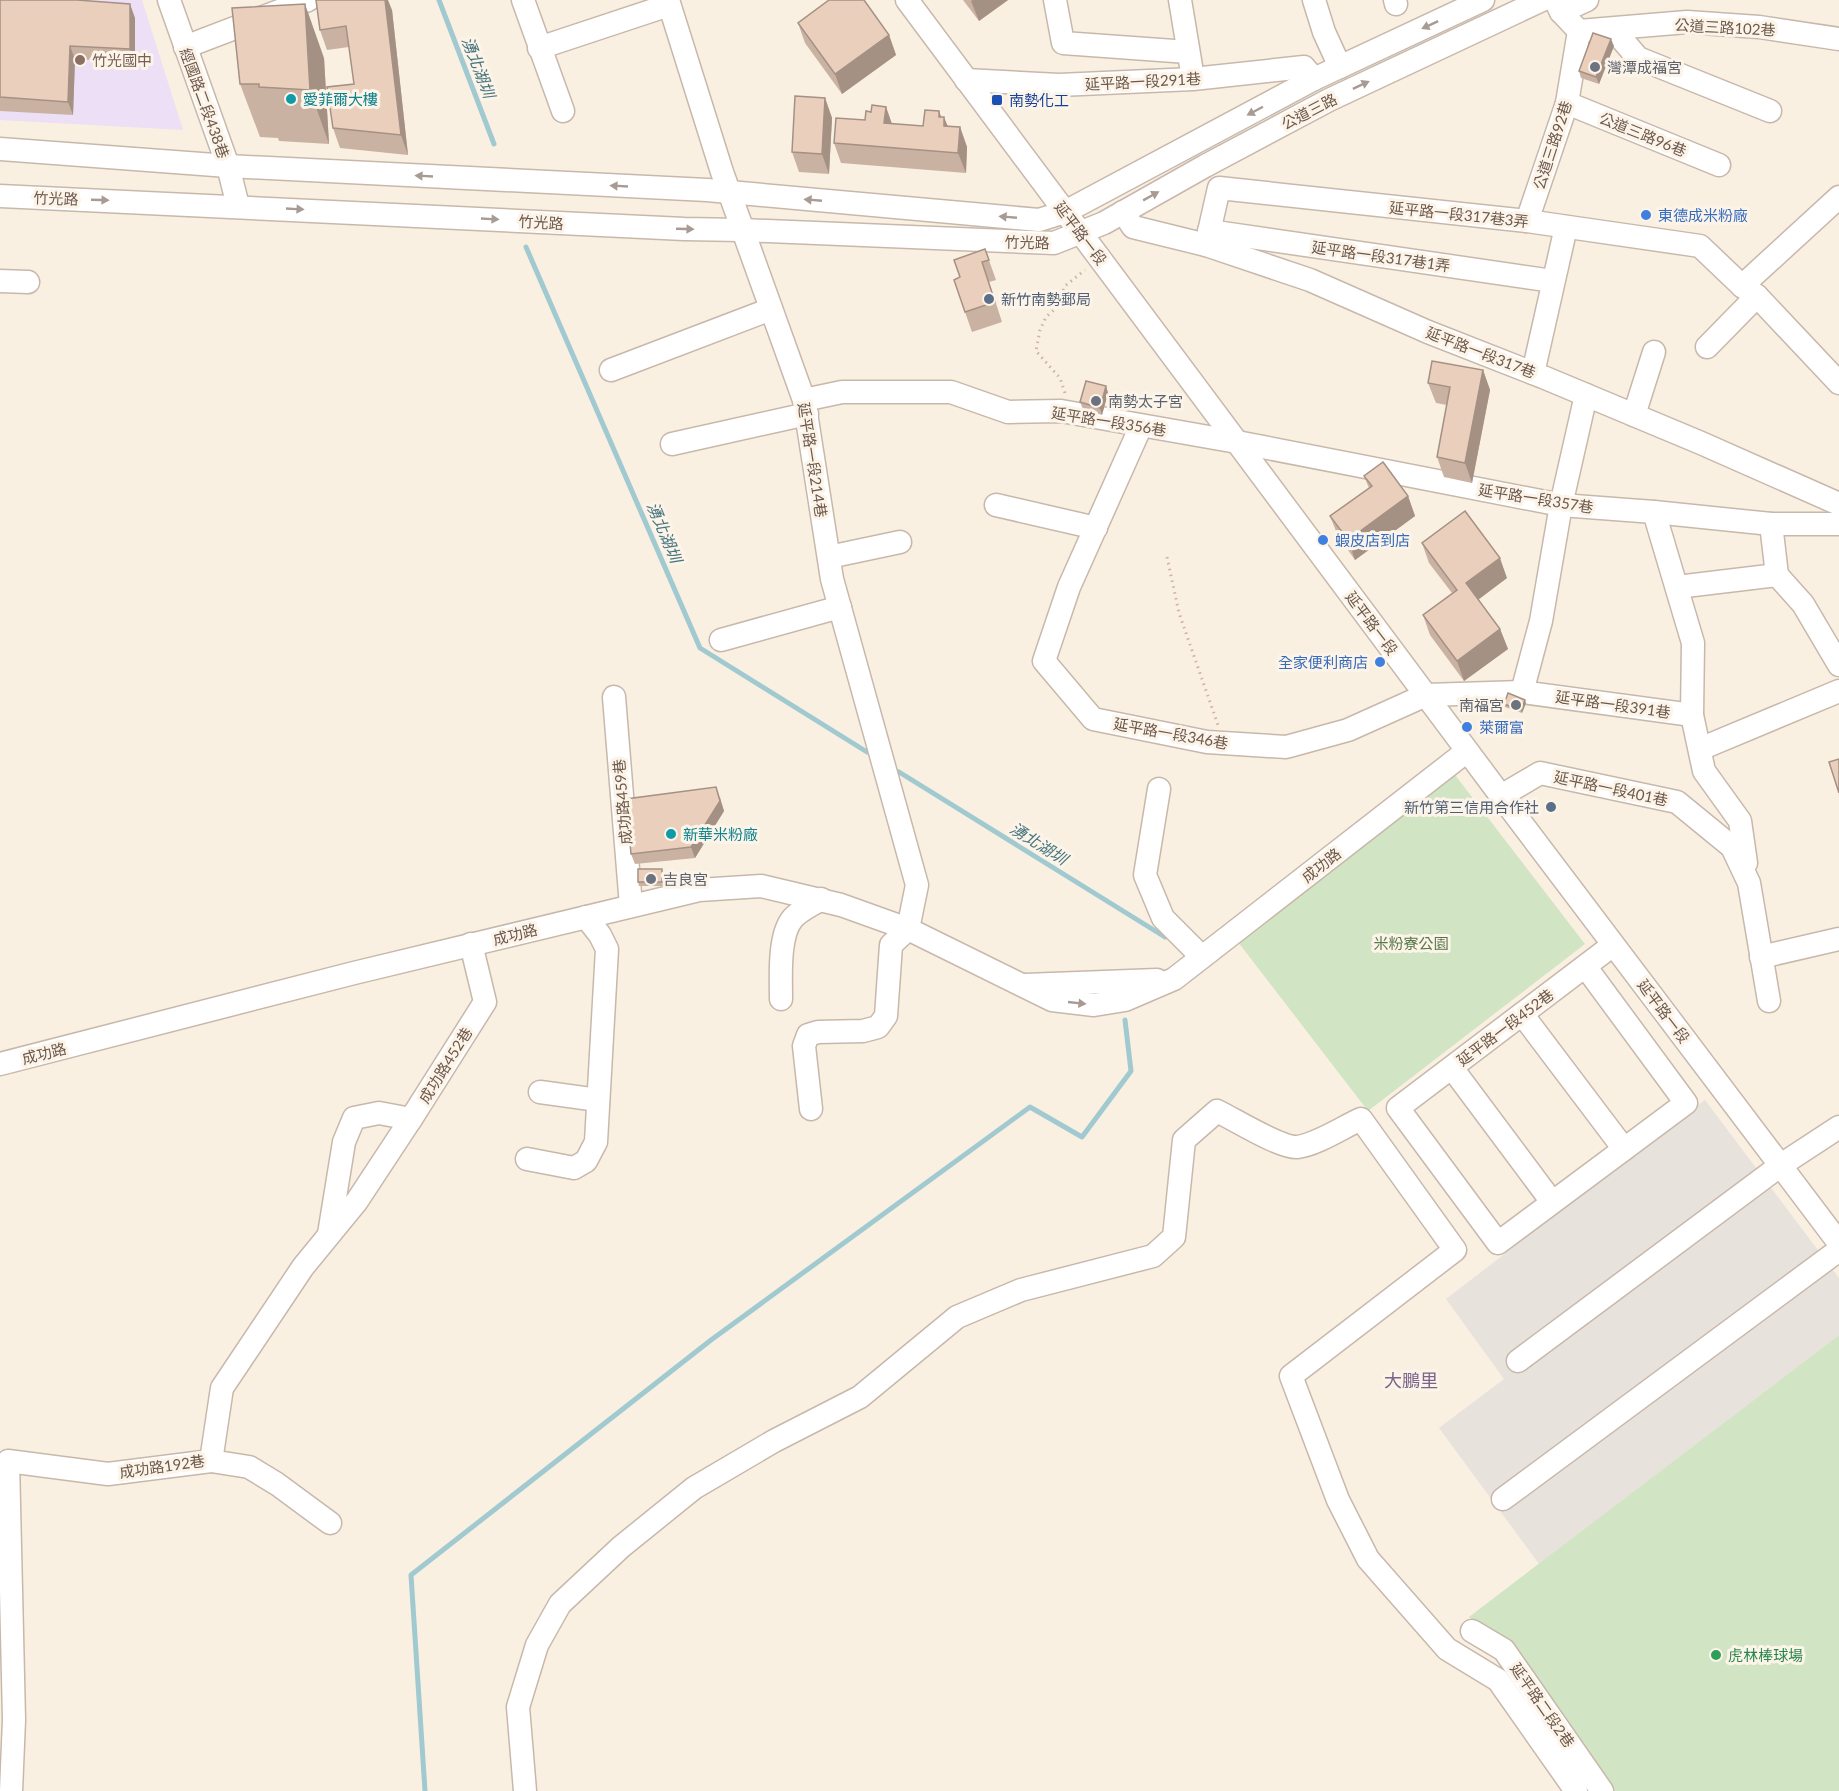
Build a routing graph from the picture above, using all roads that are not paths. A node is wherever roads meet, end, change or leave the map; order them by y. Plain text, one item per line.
1 (169, 0) edge
2 (308, 0) edge
3 (523, 0) edge
4 (907, 0) edge
5 (1055, 0) edge
6 (1180, 0) edge
7 (1314, 0) edge
8 (1587, 0) edge
9 (668, 2) edge
10 (1472, 2) edge
11 (1553, 4) edge
12 (1613, 29) junction
13 (1579, 32) junction
14 (1839, 39) edge
15 (185, 47) junction
16 (539, 48) junction
17 (1188, 52) junction
18 (1340, 67) junction
19 (1193, 79) junction
20 (1314, 79) junction
21 (966, 80) junction
22 (1567, 103) junction
23 (563, 111) dead end
24 (1770, 111) dead end
25 (0, 149) edge
26 (1719, 165) dead end
27 (228, 166) junction
28 (1205, 166) junction
29 (1219, 188) junction
30 (730, 194) junction
31 (0, 196) edge
32 (1839, 197) edge
33 (238, 206) junction
34 (1065, 212) junction
35 (1123, 212) junction
36 (1527, 221) junction
37 (1566, 227) junction
38 (742, 230) junction
39 (1081, 233) junction
40 (1208, 238) junction
41 (0, 281) edge
42 (1553, 281) junction
43 (28, 282) dead end
44 (1750, 291) junction
45 (771, 309) junction
46 (1707, 347) dead end
47 (1654, 352) dead end
48 (611, 370) dead end
49 (1533, 373) junction
50 (1839, 383) edge
51 (1586, 395) junction
52 (806, 407) junction
53 (1634, 415) junction
54 (1141, 426) junction
55 (1236, 442) junction
56 (672, 444) dead end
57 (1839, 504) edge
58 (1561, 505) junction
59 (996, 506) dead end
60 (1654, 512) junction
61 (1771, 524) junction
62 (1839, 524) edge
63 (1096, 528) junction
64 (900, 542) dead end
65 (829, 557) junction
66 (1777, 574) junction
67 (1677, 587) junction
68 (840, 607) junction
69 (721, 640) dead end
70 (1839, 665) edge
71 (1839, 691) edge
72 (1522, 692) junction
73 (1426, 695) junction
74 (614, 697) dead end
75 (1692, 716) junction
76 (1700, 749) junction
77 (1467, 751) junction
78 (1159, 789) dead end
79 (1501, 796) junction
80 (1749, 883) junction
81 (821, 899) junction
82 (631, 906) junction
83 (586, 917) junction
84 (908, 929) junction
85 (1839, 939) edge
86 (471, 944) junction
87 (1613, 945) junction
88 (1202, 957) junction
89 (1761, 957) junction
90 (1585, 966) junction
91 (781, 999) dead end
92 (1769, 1001) dead end
93 (1522, 1014) junction
94 (0, 1064) edge
95 (1452, 1068) junction
96 (540, 1092) dead end
97 (598, 1100) junction
98 (811, 1109) dead end
99 (411, 1119) junction
100 (1839, 1127) edge
101 (1624, 1149) junction
102 (527, 1160) dead end
103 (1781, 1165) junction
104 (1552, 1202) junction
105 (329, 1236) junction
106 (1839, 1244) edge
107 (1839, 1250) edge
108 (1518, 1361) dead end
109 (211, 1461) junction
110 (1503, 1499) dead end
111 (330, 1523) dead end
112 (1472, 1631) dead end
113 (7, 1720) edge
114 (11, 1791) edge
115 (525, 1791) edge
116 (1576, 1791) edge
117 (1602, 1791) edge

1 - 15 street, 經國路二段438巷
2 - 15 street
3 - 16 street
4 - 21 street, 延平路一段
5 - 17 street
6 - 17 street
7 - 18 street
8 - 11 street, 公道三路
9 - 16 street
9 - 30 street, 延平路一段214巷
10 -> 18 street, 公道三路
11 - 13 street
28 -> 11 street, 公道三路
12 - 13 street, 公道三路102巷
12 - 14 street, 公道三路102巷
12 - 24 street
13 - 22 street, 公道三路92巷
15 - 27 street, 經國路二段438巷
16 - 23 street
17 - 19 street
18 - 20 street, 公道三路
19 - 20 street, 延平路一段291巷
19 - 21 street, 延平路一段291巷
20 -> 34 street, 公道三路
21 - 34 street, 延平路一段
22 - 26 street, 公道三路96巷
22 - 36 street, 公道三路92巷
25 - 27 street, 竹光路
30 -> 27 street, 竹光路
27 - 33 street, 經國路二段438巷
28 - 29 street
35 -> 28 street, 公道三路
29 - 36 street, 延平路一段317巷3弄
29 - 40 street
34 -> 30 street, 竹光路
30 - 38 street, 延平路一段214巷
31 -> 33 street, 竹光路
32 - 44 street
33 -> 38 street, 竹光路
34 - 39 street, 延平路一段
35 - 39 street, 公道三路
35 - 40 street, 延平路一段317巷
36 - 37 street, 延平路一段317巷3弄
37 - 42 street
37 - 44 street, 延平路一段317巷3弄
38 - 39 street, 竹光路
38 - 45 street, 延平路一段214巷
39 - 55 street, 延平路一段
40 - 42 street, 延平路一段317巷1弄
40 - 49 street, 延平路一段317巷
41 - 43 street
42 - 49 street
44 - 46 street
44 - 50 street, 延平路一段317巷3弄
45 - 48 street
45 - 52 street, 延平路一段214巷
47 - 53 street
49 - 51 street, 延平路一段317巷
51 - 53 street, 延平路一段317巷
51 - 58 street
52 - 54 street, 延平路一段356巷
52 - 56 street, 延平路一段356巷
52 - 65 street, 延平路一段214巷
53 - 57 street, 延平路一段317巷
54 - 55 street, 延平路一段356巷
54 - 63 street, 延平路一段346巷
55 - 58 street, 延平路一段357巷
55 - 73 street, 延平路一段
58 - 60 street, 延平路一段357巷
58 - 72 street
59 - 63 street
60 - 61 street, 延平路一段357巷
60 - 67 street
61 - 62 street, 延平路一段357巷
61 - 66 street
63 - 73 street, 延平路一段346巷
64 - 65 street
65 - 68 street, 延平路一段214巷
66 - 67 street
66 - 70 street
67 - 75 street
68 - 69 street
68 - 84 street, 延平路一段214巷
71 - 76 street
72 - 73 street, 延平路一段391巷
72 - 75 street, 延平路一段391巷
73 - 77 street, 延平路一段
74 - 82 street, 成功路459巷
75 - 76 street, 延平路一段391巷
76 - 80 street, 延平路一段391巷
77 - 79 street, 延平路一段
77 - 88 street, 成功路
78 - 88 street
79 - 80 street, 延平路一段401巷
79 - 87 street, 延平路一段
80 - 89 street, 延平路一段401巷
81 - 82 street, 成功路
81 - 84 street, 成功路
81 - 91 street
82 - 83 street, 成功路
83 - 86 street, 成功路
83 - 97 street
84 - 88 street, 成功路
84 - 98 street
85 - 89 street
86 - 94 street, 成功路
86 - 99 street, 成功路452巷
87 - 90 street, 延平路一段452巷
87 - 103 street, 延平路一段
89 - 92 street, 延平路一段401巷
90 - 93 street, 延平路一段452巷
90 - 101 street
93 - 95 street, 延平路一段452巷
93 - 101 street
95 - 104 street
95 - 104 street, 延平路一段452巷
96 - 97 street
97 - 102 street
99 - 105 street, 成功路192巷
99 - 105 street, 成功路452巷
100 - 103 street
101 - 104 street
103 - 106 street, 延平路一段
103 - 108 street
105 - 109 street, 成功路192巷
107 - 110 street
109 - 111 street
109 - 113 street, 成功路192巷
112 - 117 street, 延平路二段2巷
113 - 114 street, 成功路192巷
115 - 116 street

